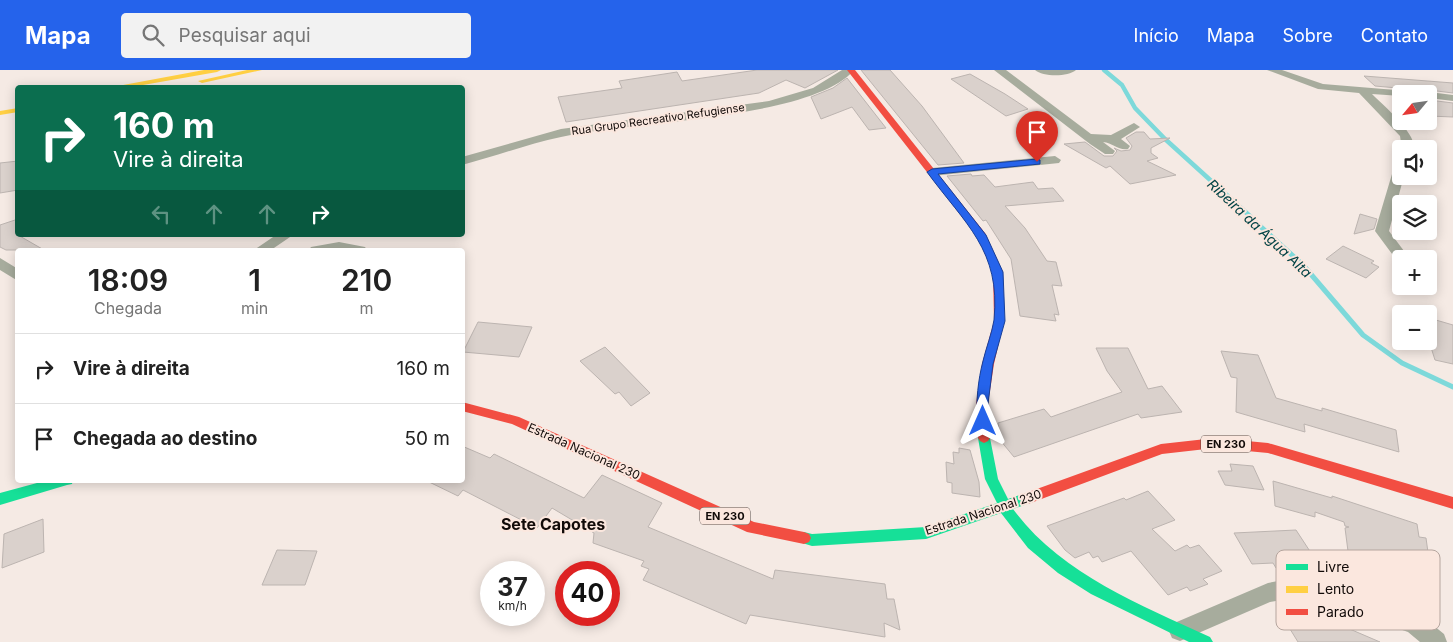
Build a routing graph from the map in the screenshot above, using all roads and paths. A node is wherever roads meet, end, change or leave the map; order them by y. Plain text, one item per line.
1 (217, 70) edge
2 (258, 70) edge
3 (850, 70) edge
4 (999, 70) edge
5 (1040, 70) edge
6 (1071, 70) edge
7 (1272, 70) edge
8 (128, 85) edge
9 (181, 85) edge
10 (1363, 91) junction
11 (1392, 93) edge
12 (1438, 96) edge
13 (1453, 98) edge
14 (15, 102) edge
15 (0, 104) edge
16 (15, 110) edge
17 (0, 113) edge
18 (1134, 127) dead end
19 (1407, 140) edge
20 (1111, 145) junction
21 (1124, 146) dead end
22 (465, 160) edge
23 (1055, 160) dead end
24 (932, 172) junction
25 (1395, 185) edge
26 (283, 237) edge
27 (264, 248) edge
28 (328, 248) edge
29 (350, 248) edge
30 (1396, 250) edge
31 (0, 263) edge
32 (15, 274) edge
33 (465, 407) edge
34 (56, 483) edge
35 (0, 499) edge
36 (1453, 503) edge
37 (1002, 507) junction
38 (1276, 591) edge
39 (1421, 630) edge
40 (1180, 631) junction
41 (1205, 642) edge
42 (1436, 642) edge

1 - 8 main road
2 - 9 main road
3 - 22 street, Rua Grupo Recreativo Refugiense
3 - 24 main road
4 - 20 street
5 - 6 street
7 - 10 street
10 - 11 street
10 - 19 street
12 - 13 street
14 - 15 main road
16 - 17 main road
18 - 20 street
20 - 21 street
23 - 24 street
24 - 37 main road
25 - 30 street
26 - 27 street
28 - 29 street
31 - 32 street
33 - 37 main road, Estrada Nacional 230 / EN 230
34 - 35 main road
36 - 37 main road, Estrada Nacional 230 / EN 230
37 - 40 main road
38 - 40 street
39 - 42 street
40 - 41 main road

